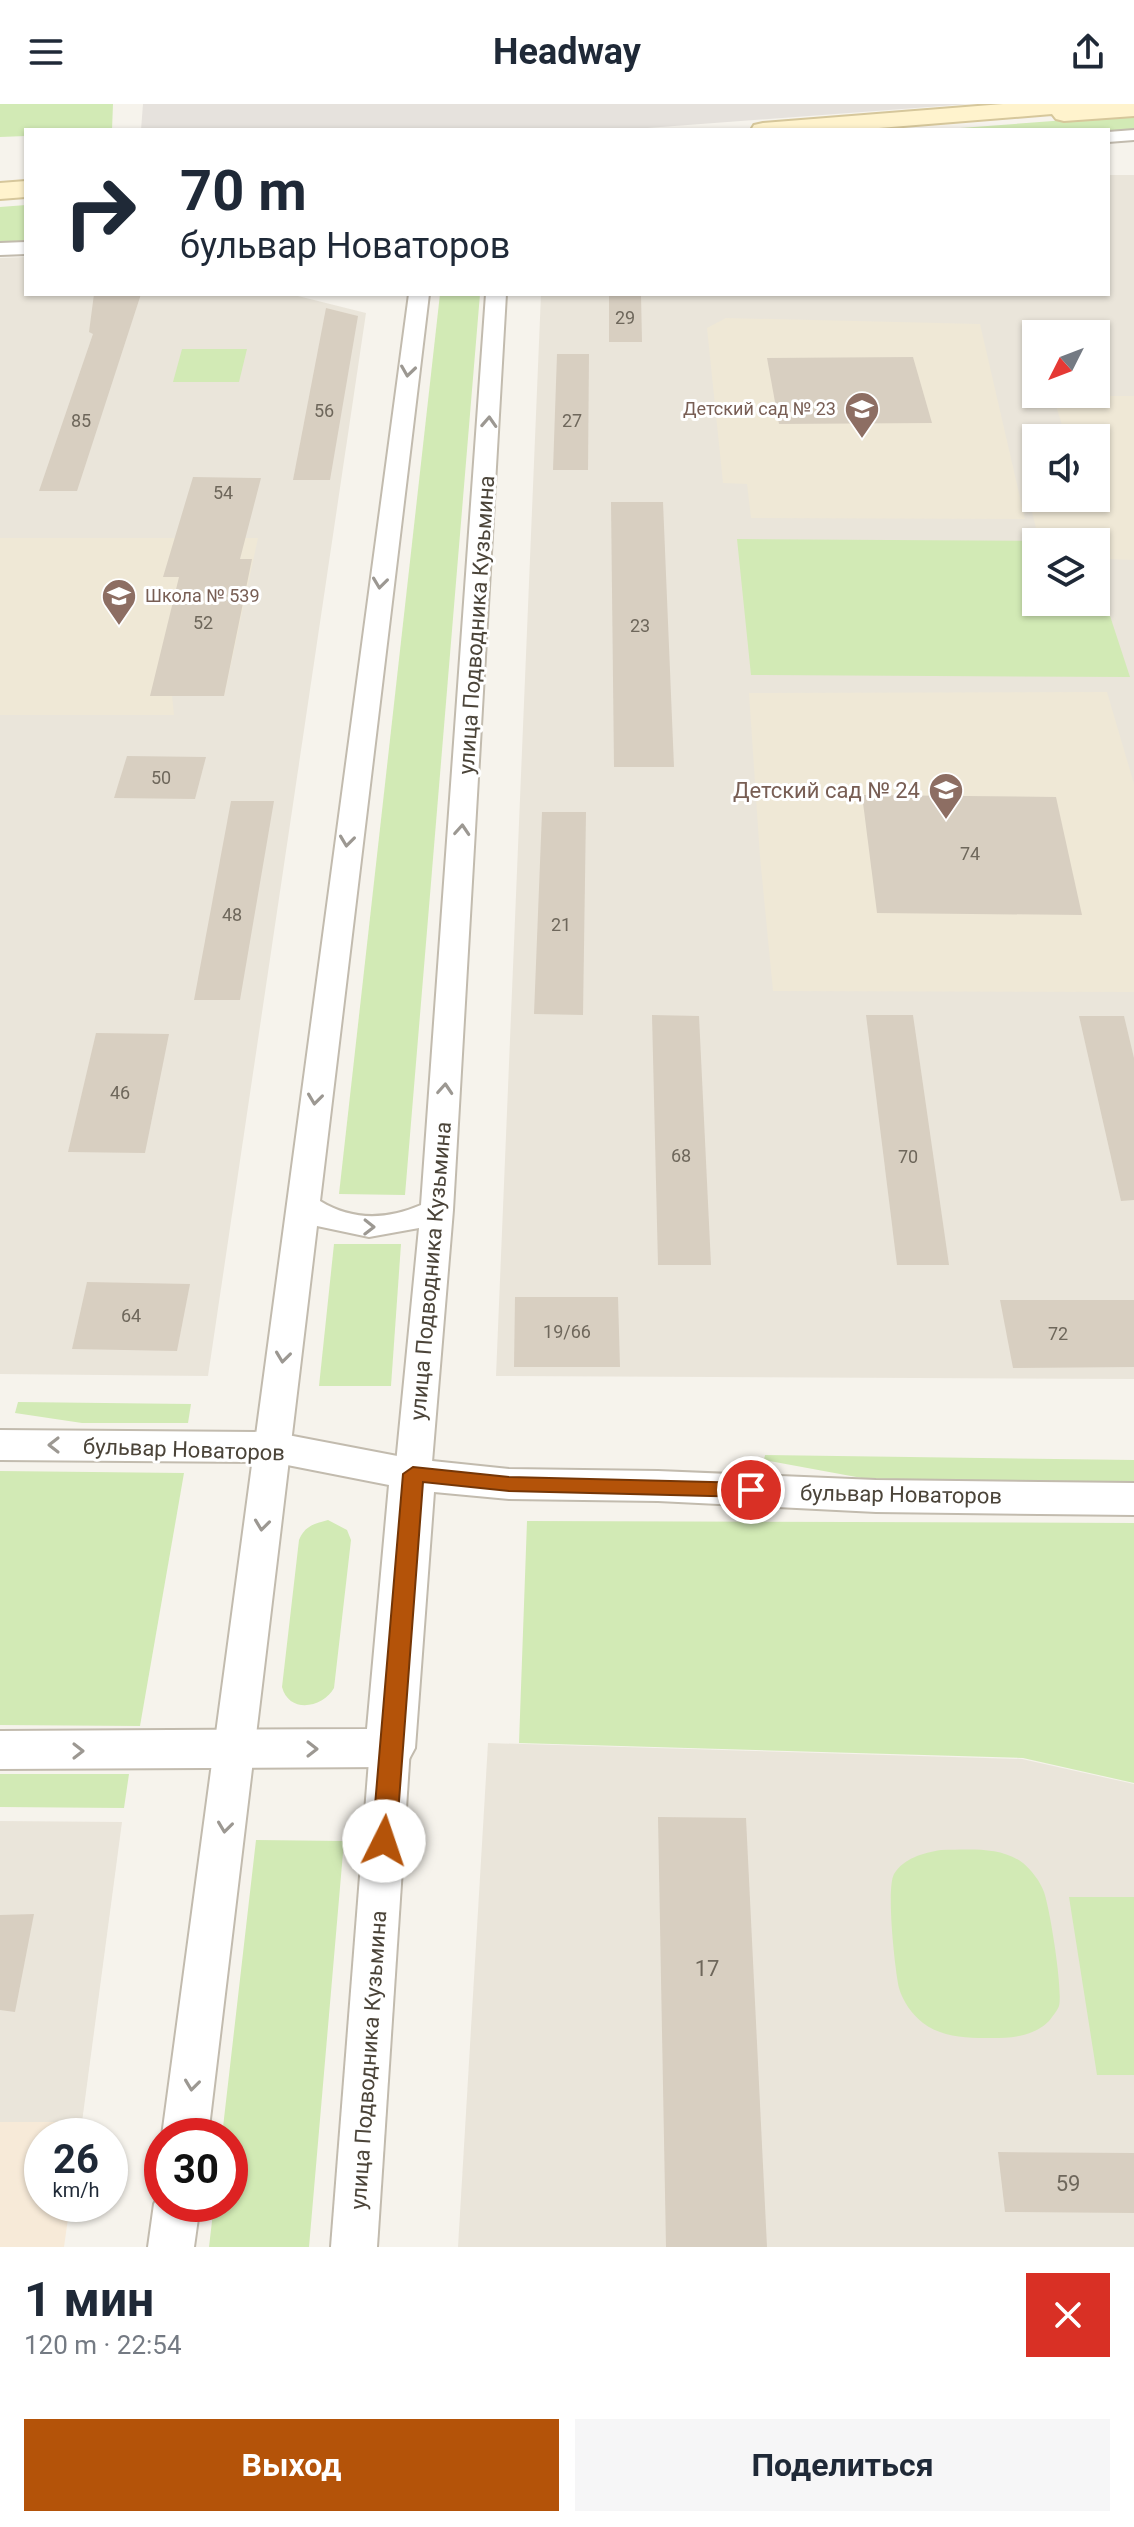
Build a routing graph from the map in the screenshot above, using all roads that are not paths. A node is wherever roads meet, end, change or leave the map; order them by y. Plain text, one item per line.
1 (1093, 104) edge
2 (1134, 109) edge
3 (788, 128) edge
4 (889, 128) edge
5 (1134, 135) edge
6 (1110, 137) edge
7 (24, 189) edge
8 (0, 191) edge
9 (24, 197) edge
10 (0, 199) edge
11 (24, 248) edge
12 (0, 249) edge
13 (419, 296) edge
14 (496, 296) edge
15 (303, 1205) junction
16 (437, 1210) junction
17 (0, 1445) edge
18 (272, 1447) junction
19 (413, 1474) junction
20 (1134, 1499) edge
21 (390, 1748) junction
22 (234, 1749) junction
23 (0, 1750) edge
24 (187, 2118) edge
25 (174, 2222) edge
26 (171, 2247) edge
27 (354, 2247) edge

1 - 3 main road
2 - 4 main road
5 - 6 street
7 - 8 main road
9 - 10 main road
11 - 12 street
13 -> 15 street
16 -> 14 street, улица Подводника Кузьмина
15 -> 16 street
15 -> 18 street
16 - 19 street, улица Подводника Кузьмина
18 -> 17 street, бульвар Новаторов
18 - 19 street, бульвар Новаторов
18 -> 22 street
19 - 20 street, бульвар Новаторов
19 - 21 street, улица Подводника Кузьмина
22 -> 21 street
21 - 27 street, улица Подводника Кузьмина
23 -> 22 street
22 -> 24 street
25 - 26 street

